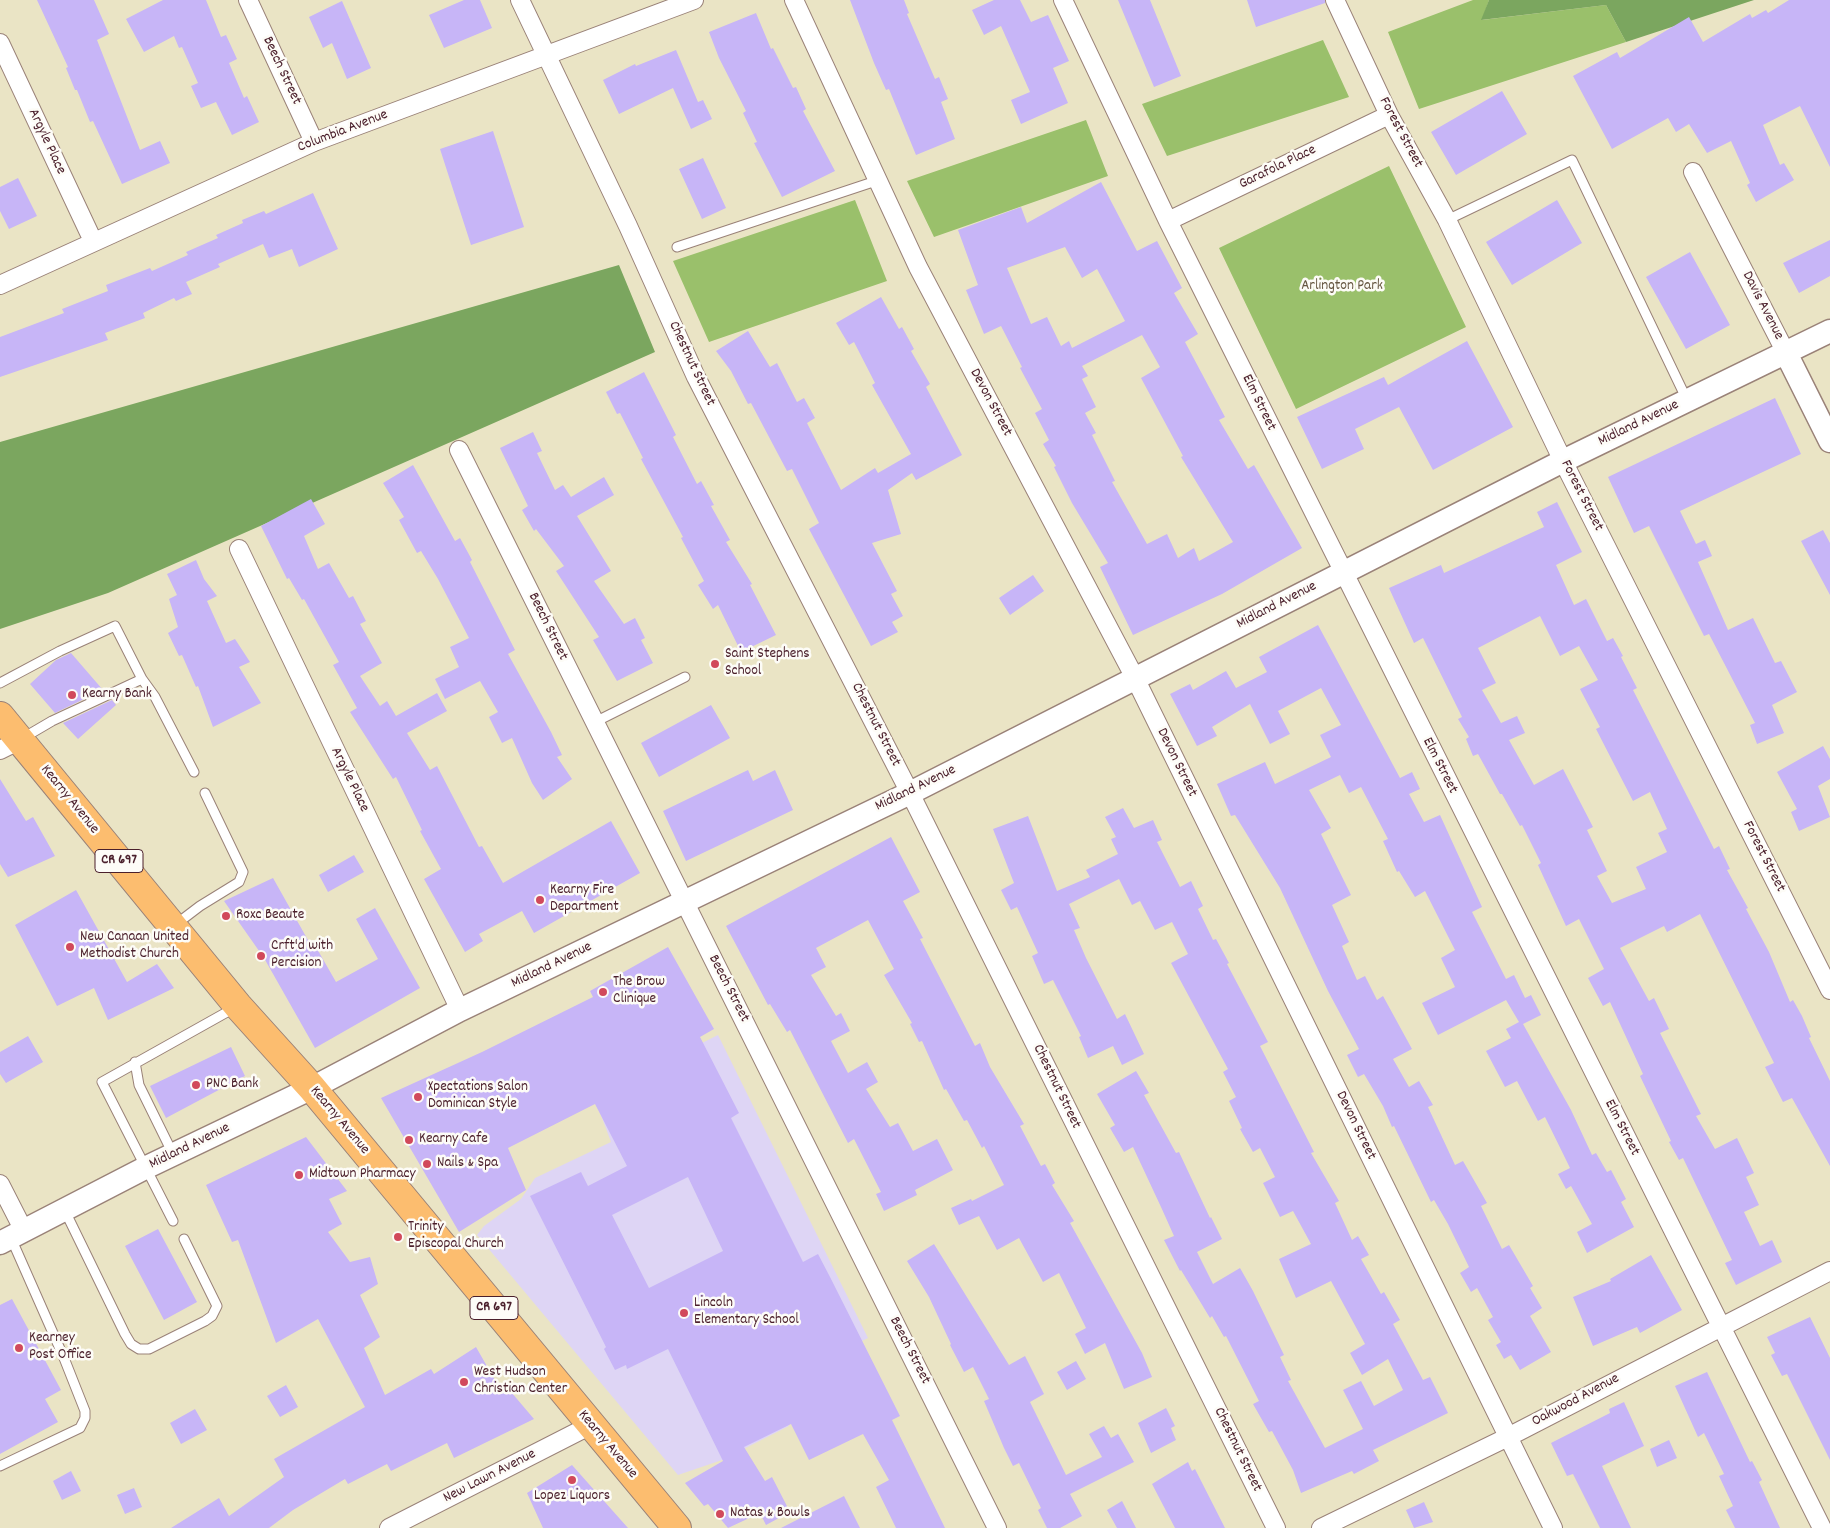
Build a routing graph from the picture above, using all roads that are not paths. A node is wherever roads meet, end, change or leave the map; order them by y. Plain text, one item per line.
1 (248, 0) edge
2 (520, 0) edge
3 (694, 0) edge
4 (794, 0) edge
5 (1064, 0) edge
6 (1335, 0) edge
7 (0, 43) edge
8 (545, 55) junction
9 (1389, 115) junction
10 (314, 142) junction
11 (1693, 172) dead end
12 (879, 180) junction
13 (1446, 220) junction
14 (1168, 221) junction
15 (93, 241) junction
16 (677, 247) dead end
17 (0, 285) edge
18 (1830, 331) edge
19 (1786, 353) junction
20 (1687, 401) junction
21 (1830, 441) edge
22 (459, 450) dead end
23 (1563, 461) junction
24 (239, 549) dead end
25 (1343, 573) junction
26 (685, 677) dead end
27 (1135, 678) junction
28 (142, 679) junction
29 (0, 683) edge
30 (0, 716) edge
31 (595, 722) junction
32 (10, 745) edge
33 (194, 772) dead end
34 (910, 792) junction
35 (205, 793) dead end
36 (684, 902) junction
37 (173, 927) junction
38 (1830, 990) edge
39 (238, 1006) junction
40 (460, 1010) junction
41 (135, 1062) junction
42 (312, 1088) junction
43 (174, 1154) junction
44 (147, 1167) junction
45 (0, 1184) edge
46 (66, 1211) junction
47 (173, 1221) dead end
48 (11, 1237) edge
49 (184, 1240) dead end
50 (1830, 1271) edge
51 (1721, 1326) junction
52 (591, 1425) junction
53 (1508, 1437) junction
54 (0, 1466) edge
55 (389, 1528) edge
56 (677, 1528) edge
57 (997, 1528) edge
58 (1276, 1528) edge
59 (1321, 1528) edge
60 (1553, 1528) edge
61 (1822, 1528) edge

1 - 10 street, Beech Street
2 - 8 street, Chestnut Street
3 - 8 street, Columbia Avenue
4 - 12 street, Devon Street
5 - 14 street, Elm Street
6 - 9 street, Forest Street
7 - 15 street, Argyle Place
8 - 10 street, Columbia Avenue
8 - 34 street, Chestnut Street
9 - 13 street, Forest Street
9 - 14 street, Garafola Place
10 - 15 street, Columbia Avenue
11 - 19 street, Davis Avenue
12 - 16 lane
12 - 27 street, Devon Street
13 - 20 lane
13 - 23 street, Forest Street
14 - 25 street, Elm Street
15 - 17 street, Columbia Avenue
18 - 19 street, Midland Avenue
19 - 20 street, Midland Avenue
19 - 21 street, Davis Avenue
20 - 23 street, Midland Avenue
22 - 31 street, Beech Street
23 - 25 street, Midland Avenue
23 - 38 street, Forest Street
24 - 40 street, Argyle Place
25 - 27 street, Midland Avenue
25 - 51 street, Elm Street
26 - 31 lane
27 - 34 street, Midland Avenue
27 - 53 street, Devon Street
28 - 29 lane
28 - 32 lane
28 - 33 lane
30 - 32 main road, Kearny Avenue / CR 697
31 - 36 street, Beech Street
32 - 37 main road, Kearny Avenue / CR 697
34 - 36 street, Midland Avenue
34 - 58 street, Chestnut Street
35 - 37 lane
36 - 40 street, Midland Avenue
36 - 57 street, Beech Street
37 - 39 main road, Kearny Avenue / CR 697
39 - 41 lane
39 - 42 main road, Kearny Avenue / CR 697
40 - 42 street, Midland Avenue
41 - 43 lane
41 - 44 lane
42 - 43 street, Midland Avenue
42 - 52 main road, Kearny Avenue / CR 697
43 - 44 street, Midland Avenue
44 - 46 street, Midland Avenue
44 - 47 lane
45 - 48 street
46 - 48 street, Midland Avenue
46 - 49 lane
48 - 54 lane
50 - 51 street, Oakwood Avenue
51 - 53 street, Oakwood Avenue
51 - 61 street, Elm Street
52 - 55 street, New Lawn Avenue
52 - 56 main road, Kearny Avenue / CR 697
53 - 59 street, Oakwood Avenue
53 - 60 street, Devon Street

